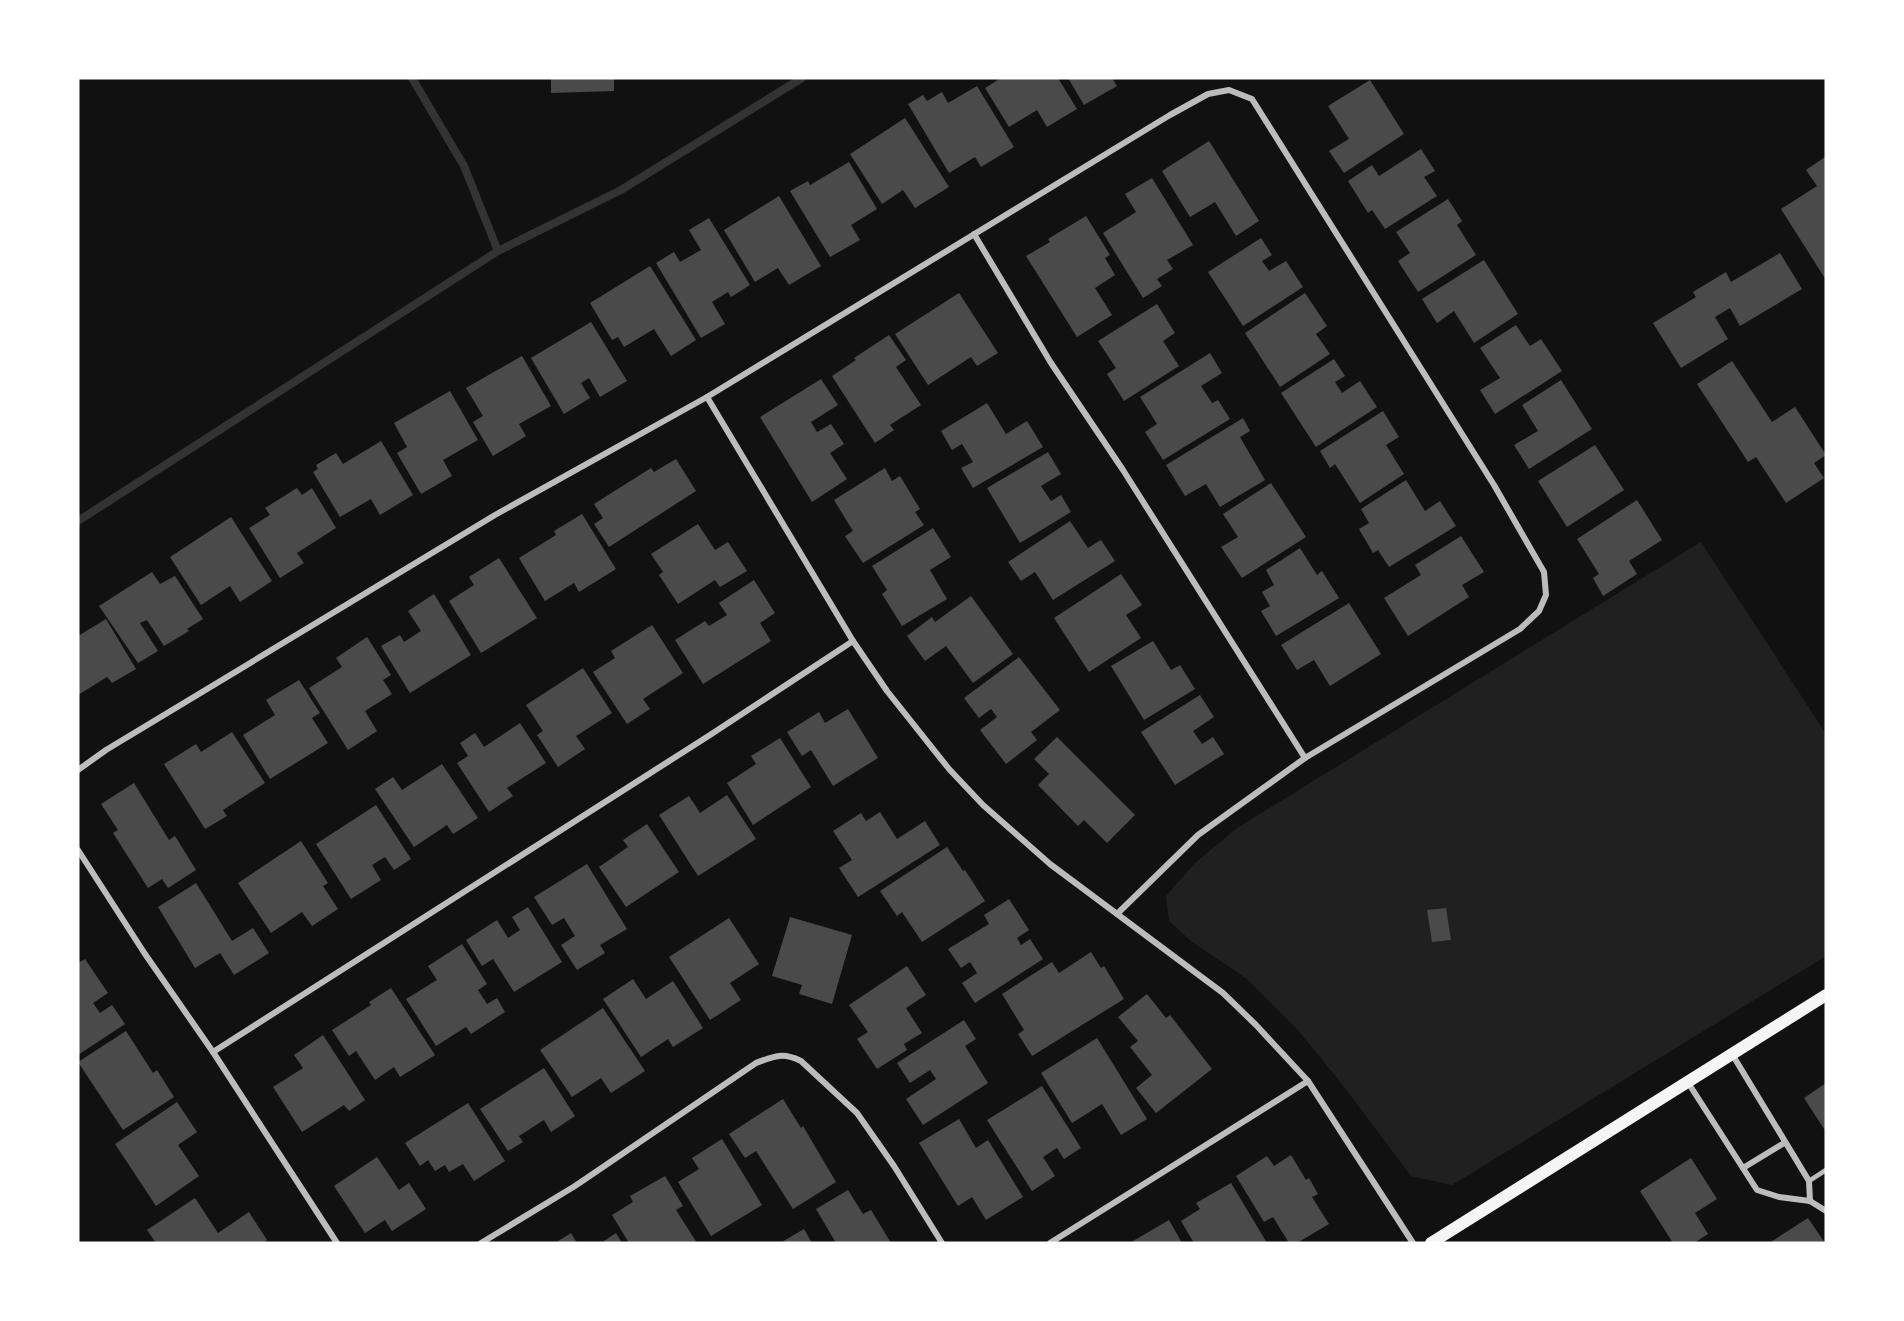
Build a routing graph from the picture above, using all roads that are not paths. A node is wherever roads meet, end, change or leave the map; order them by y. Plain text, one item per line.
1 (974, 234) junction
2 (707, 397) junction
3 (853, 640) junction
4 (1305, 758) junction
5 (78, 770) edge
6 (78, 850) edge
7 (1117, 914) junction
8 (1826, 995) edge
9 (213, 1052) junction
10 (1731, 1053) junction
11 (1308, 1081) junction
12 (1687, 1081) junction
13 (1784, 1143) junction
14 (1743, 1168) junction
15 (1826, 1170) edge
16 (1809, 1181) junction
17 (1810, 1201) junction
18 (1826, 1210) edge
19 (337, 1243) edge
20 (481, 1243) edge
21 (942, 1243) edge
22 (1050, 1243) edge
23 (1413, 1243) edge
24 (1431, 1243) edge

1 - 2 street
1 - 4 street
1 - 4 street
2 - 3 street
2 - 5 street
3 - 7 street
3 - 9 street
4 - 7 street
6 - 9 street
7 - 11 street
8 - 10 main road
9 - 19 street
10 - 12 main road
10 - 13 street
11 - 22 street
11 - 23 street
12 - 14 street
12 - 24 main road
13 - 14 street
13 - 16 street
14 - 17 street
15 - 16 lane
16 - 17 street
17 - 18 street
20 - 21 street

